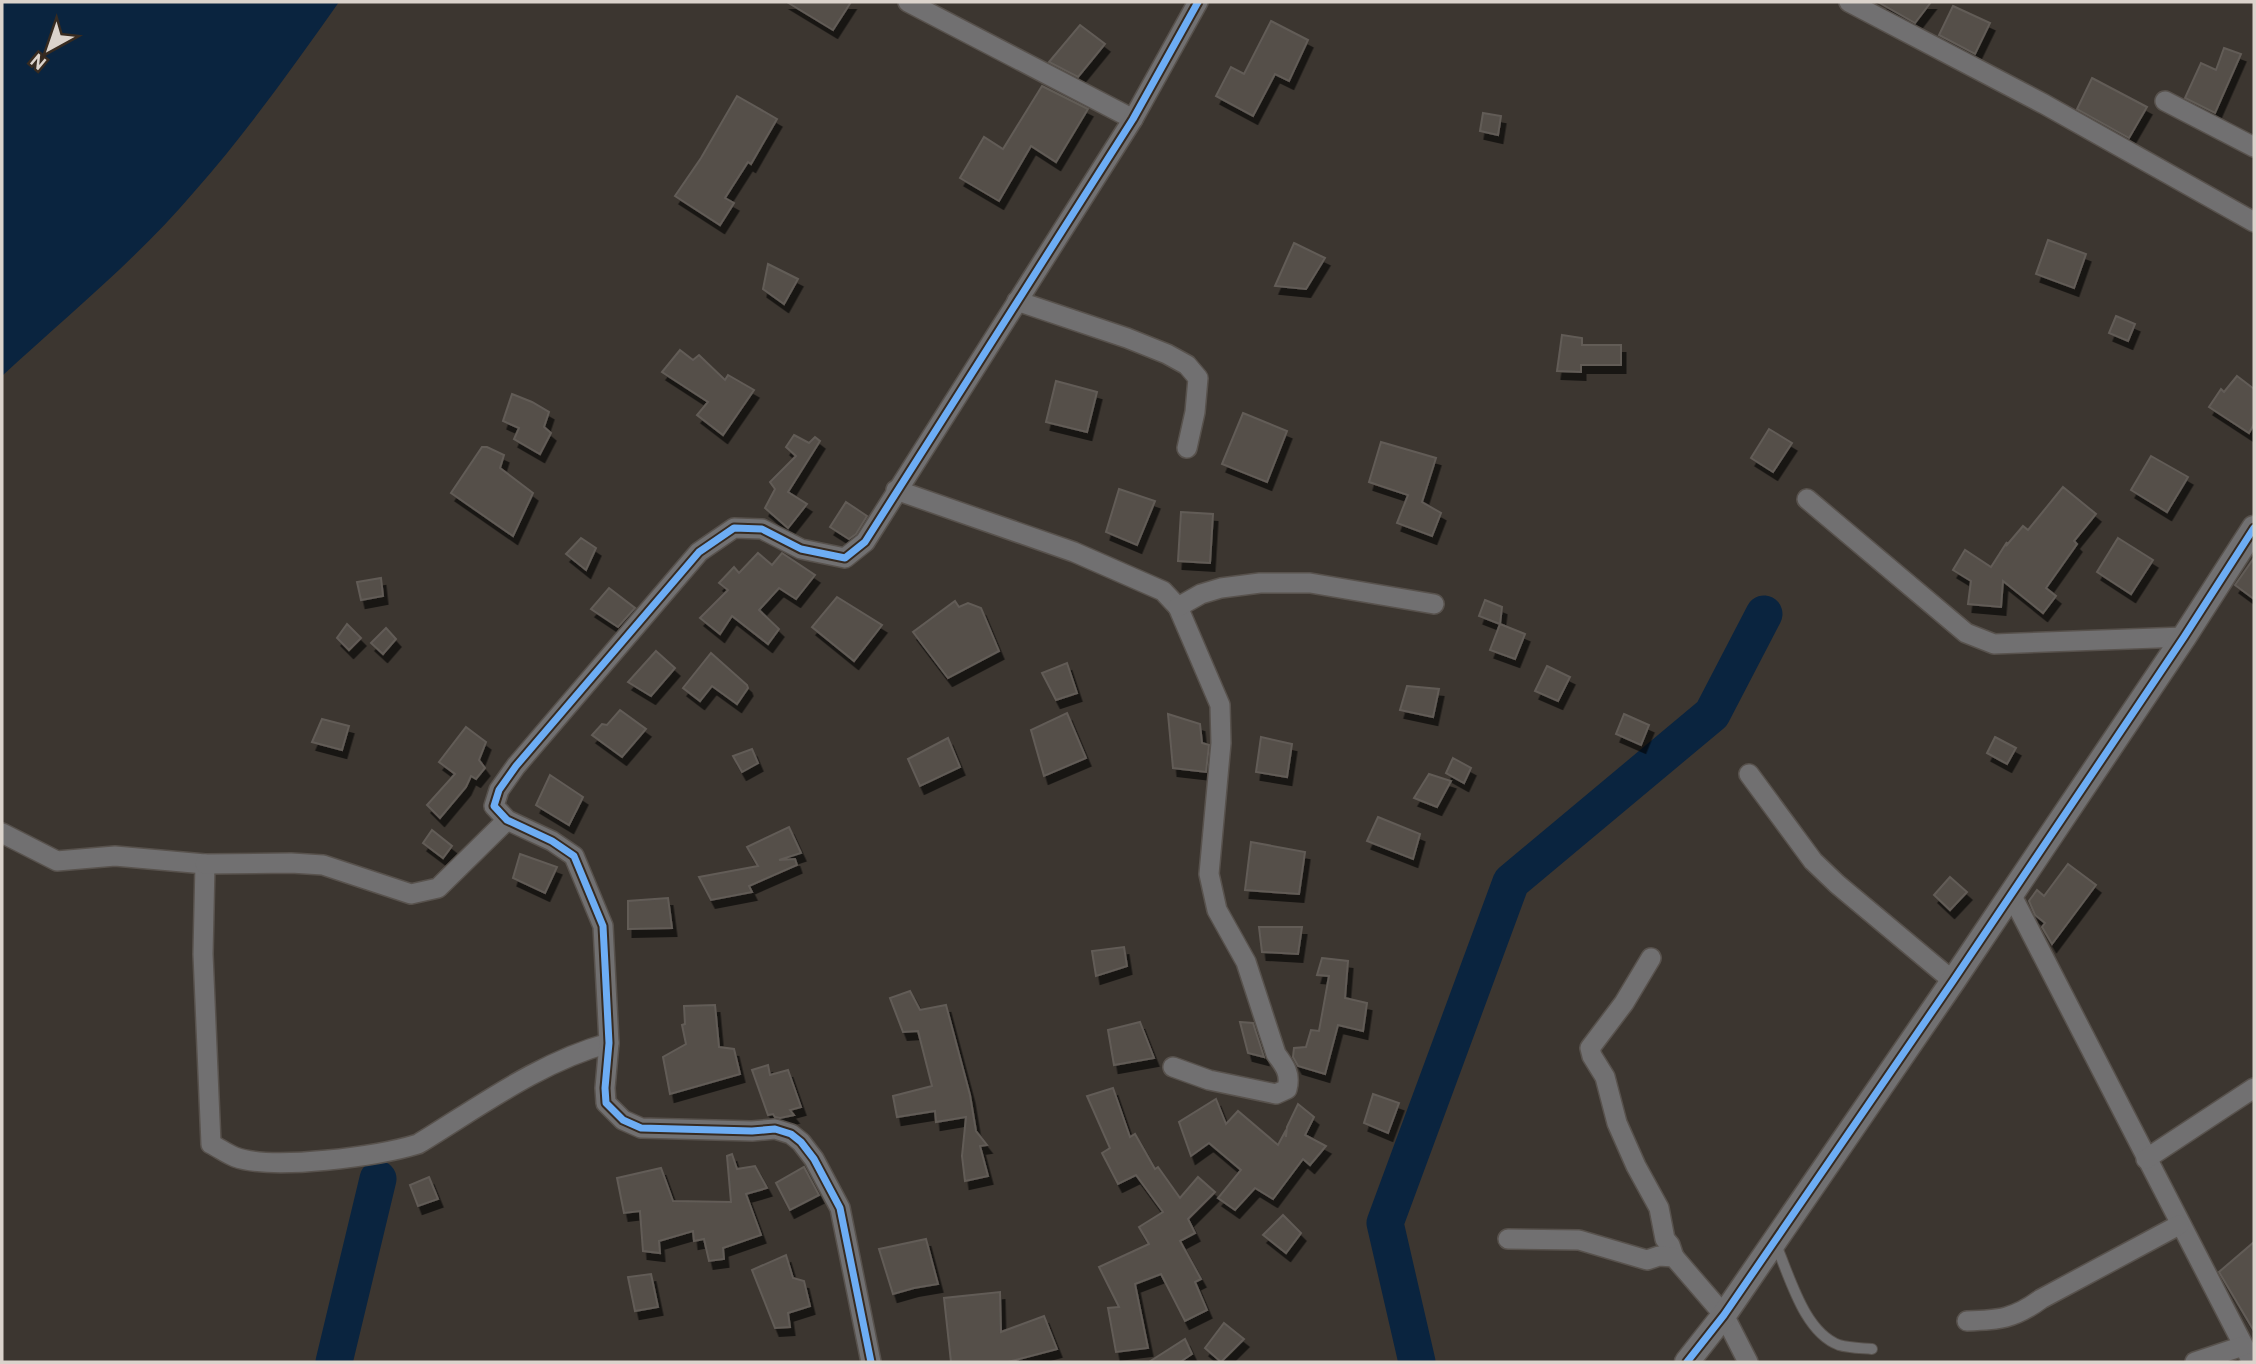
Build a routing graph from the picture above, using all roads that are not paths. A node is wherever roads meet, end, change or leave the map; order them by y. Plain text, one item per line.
1 (908, 2) edge
2 (1198, 2) edge
3 (1849, 2) edge
4 (2165, 101) dead end
5 (1133, 119) junction
6 (2254, 147) edge
7 (2254, 222) edge
8 (1017, 301) junction
9 (1187, 448) dead end
10 (896, 490) junction
11 (1807, 499) dead end
12 (2254, 528) edge
13 (1434, 604) dead end
14 (1178, 607) junction
15 (2184, 637) junction
16 (1749, 774) dead end
17 (507, 820) junction
18 (2, 833) edge
19 (205, 864) junction
20 (2011, 894) junction
21 (1651, 958) dead end
22 (1953, 982) junction
23 (609, 1043) junction
24 (1173, 1067) dead end
25 (2254, 1088) edge
26 (2146, 1159) junction
27 (2179, 1224) junction
28 (1508, 1239) dead end
29 (1774, 1241) junction
30 (1674, 1257) junction
31 (1724, 1315) junction
32 (1967, 1321) dead end
33 (1872, 1349) dead end
34 (2247, 1354) edge
35 (872, 1362) edge
36 (1687, 1362) edge
37 (1748, 1362) edge
38 (2195, 1362) edge

1 - 5 street
2 - 5 street
3 - 7 street
4 - 6 street
5 - 8 street
8 - 9 street
8 - 10 street
10 - 14 street
10 - 17 street
11 - 15 street
12 - 15 street
13 - 14 street
14 - 24 street
15 - 20 street
16 - 22 street
17 - 19 street
17 - 23 street
18 - 19 street
19 - 23 street
20 - 22 street
20 - 26 street
21 - 30 street
22 - 29 street
23 - 35 street
25 - 26 street
26 - 27 street
27 - 32 street
27 - 34 street
28 - 30 street
29 - 31 street
29 - 33 lane
30 - 31 street
31 - 36 street
31 - 37 street
34 - 38 street

